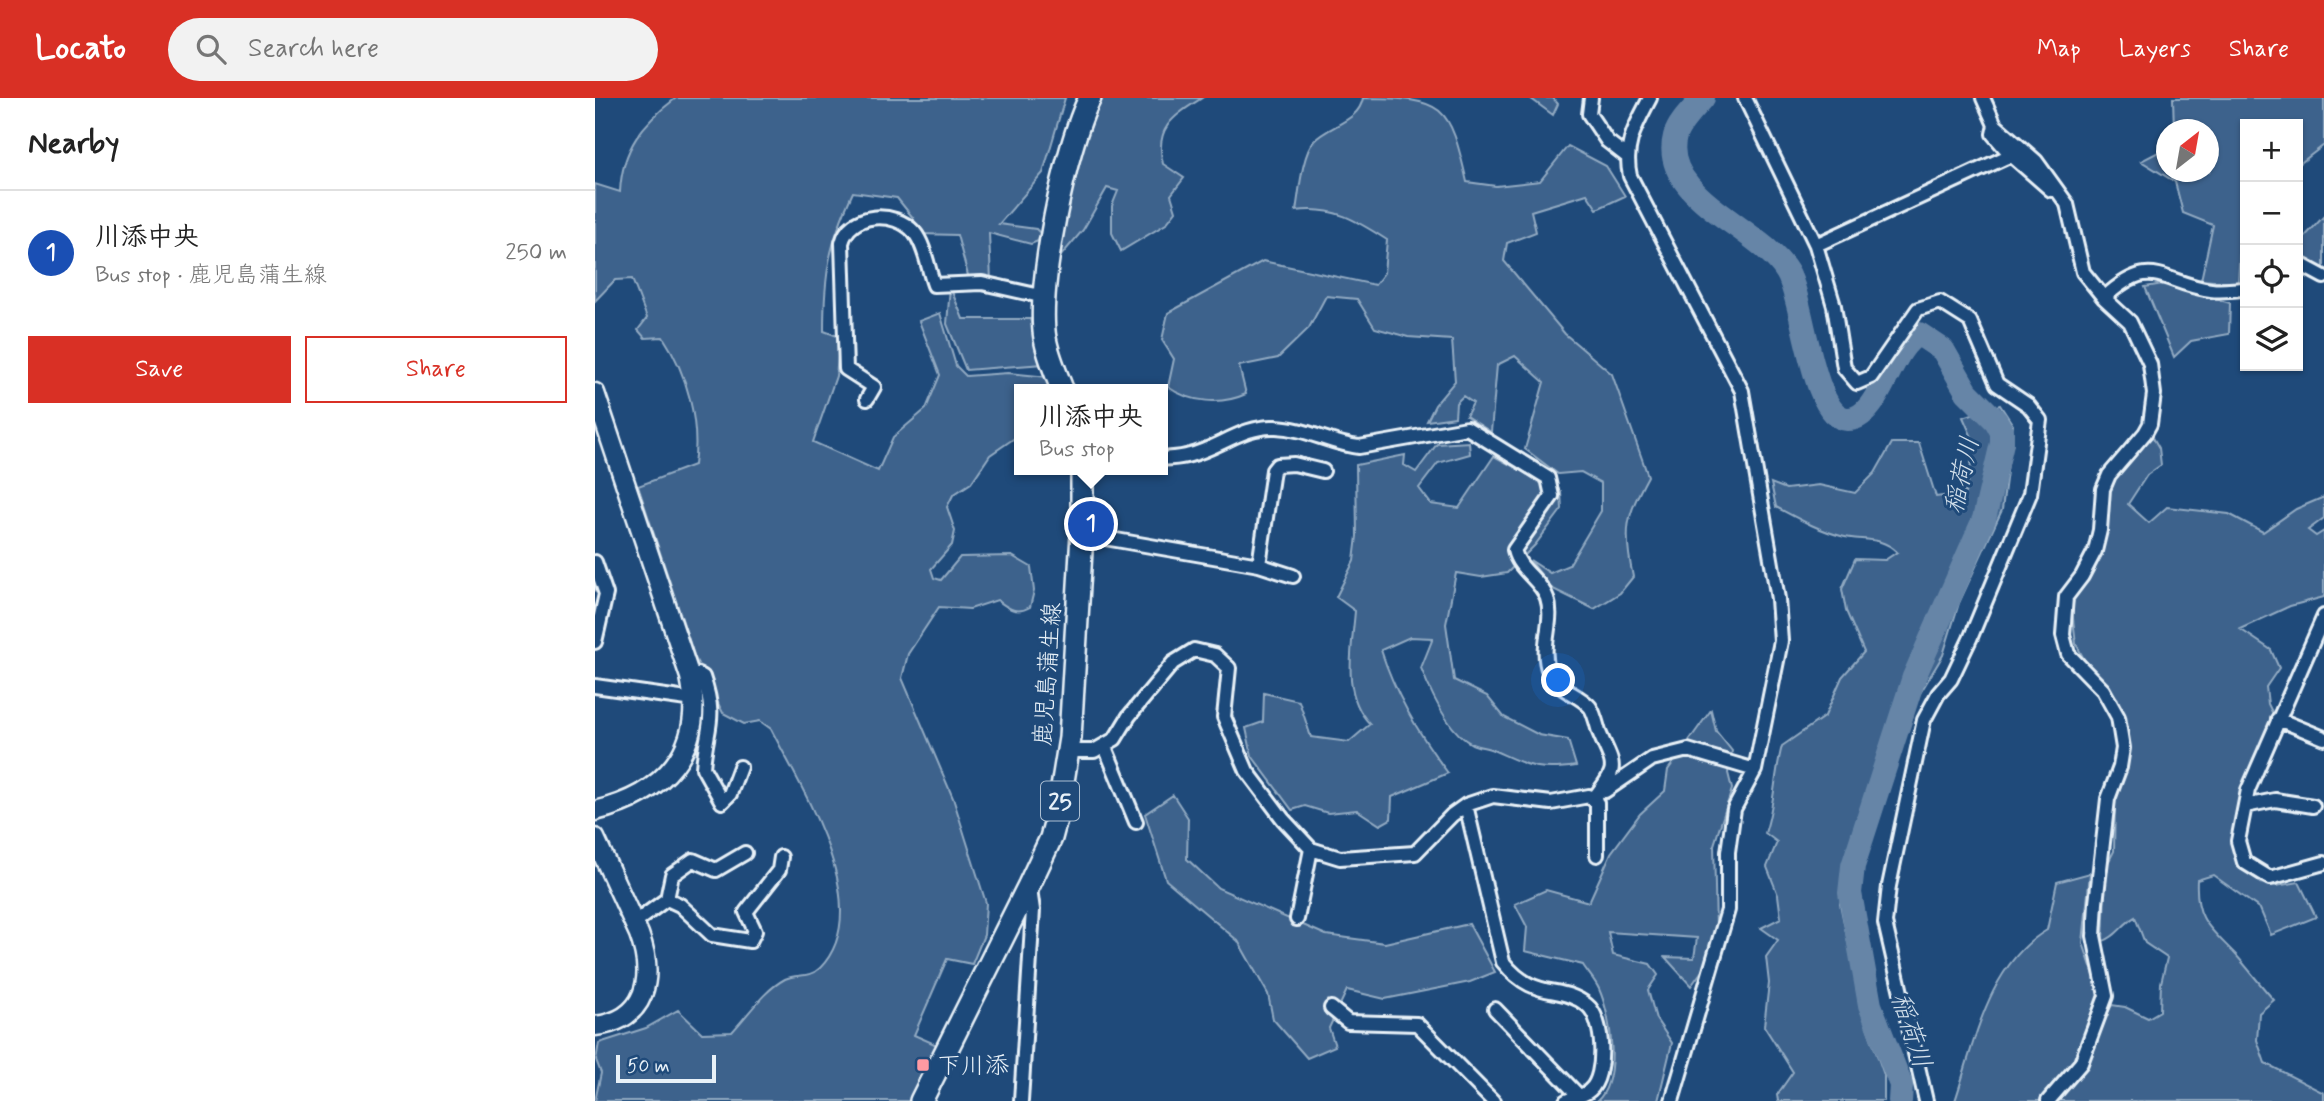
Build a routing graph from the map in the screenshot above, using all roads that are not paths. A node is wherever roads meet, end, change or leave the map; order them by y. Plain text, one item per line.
1 (1090, 98) edge
2 (1591, 98) edge
3 (1650, 98) edge
4 (1745, 98) edge
5 (1983, 98) edge
6 (1995, 125) junction
7 (1625, 155) junction
8 (2011, 155) junction
9 (2067, 204) junction
10 (1816, 245) junction
11 (2303, 266) edge
12 (2324, 277) edge
13 (2240, 289) edge
14 (1045, 297) junction
15 (2104, 298) junction
16 (1060, 384) edge
17 (867, 399) dead end
18 (597, 405) edge
19 (1168, 458) edge
20 (1323, 471) dead end
21 (1081, 475) edge
22 (1082, 534) junction
23 (595, 562) edge
24 (1259, 565) junction
25 (1293, 576) dead end
26 (2324, 616) edge
27 (595, 642) edge
28 (690, 677) junction
29 (595, 685) edge
30 (694, 700) junction
31 (2278, 719) junction
32 (2324, 738) edge
33 (1105, 747) junction
34 (1069, 751) junction
35 (740, 766) dead end
36 (1755, 770) junction
37 (1594, 798) junction
38 (1466, 805) junction
39 (2245, 806) junction
40 (2313, 806) dead end
41 (595, 811) edge
42 (1136, 822) dead end
43 (595, 838) edge
44 (1311, 849) junction
45 (745, 853) dead end
46 (1597, 855) dead end
47 (781, 857) dead end
48 (2324, 863) edge
49 (1029, 885) junction
50 (667, 899) junction
51 (1297, 919) dead end
52 (634, 923) junction
53 (1331, 1008) dead end
54 (1495, 1009) dead end
55 (595, 1026) edge
56 (1480, 1096) edge
57 (1579, 1096) junction
58 (921, 1101) edge
59 (1021, 1101) edge
60 (1493, 1101) edge
61 (1566, 1101) edge
62 (1672, 1101) edge
63 (1926, 1101) edge
64 (2048, 1101) edge

1 - 14 main road
2 - 7 street
3 - 7 street
4 - 10 street
5 - 6 street
6 - 8 street
6 - 9 street
7 - 36 street
8 - 9 street
8 - 10 street
9 - 15 street
10 - 63 street
11 - 12 street
13 - 15 street
14 - 16 main road
14 - 17 street
15 - 64 street
18 - 28 street
19 - 37 street
20 - 24 street
21 - 22 main road, 鹿児島蒲生線 / 25
22 - 24 street
22 - 34 main road, 鹿児島蒲生線 / 25
23 - 27 street
24 - 25 street
26 - 31 street
28 - 30 street
28 - 35 street
29 - 30 street
30 - 41 street
31 - 32 street
31 - 39 street
33 - 34 street
33 - 42 street
33 - 44 street
34 - 49 main road, 鹿児島蒲生線 / 25
36 - 37 street
36 - 62 street
37 - 38 street
37 - 46 street
38 - 44 street
38 - 57 street
39 - 40 street
39 - 48 street
43 - 52 street
44 - 51 street
45 - 50 street
47 - 50 street
49 - 58 main road, 鹿児島蒲生線 / 25
49 - 59 street
50 - 52 street
52 - 55 street
53 - 56 street
54 - 57 street
56 - 60 street
57 - 61 street

